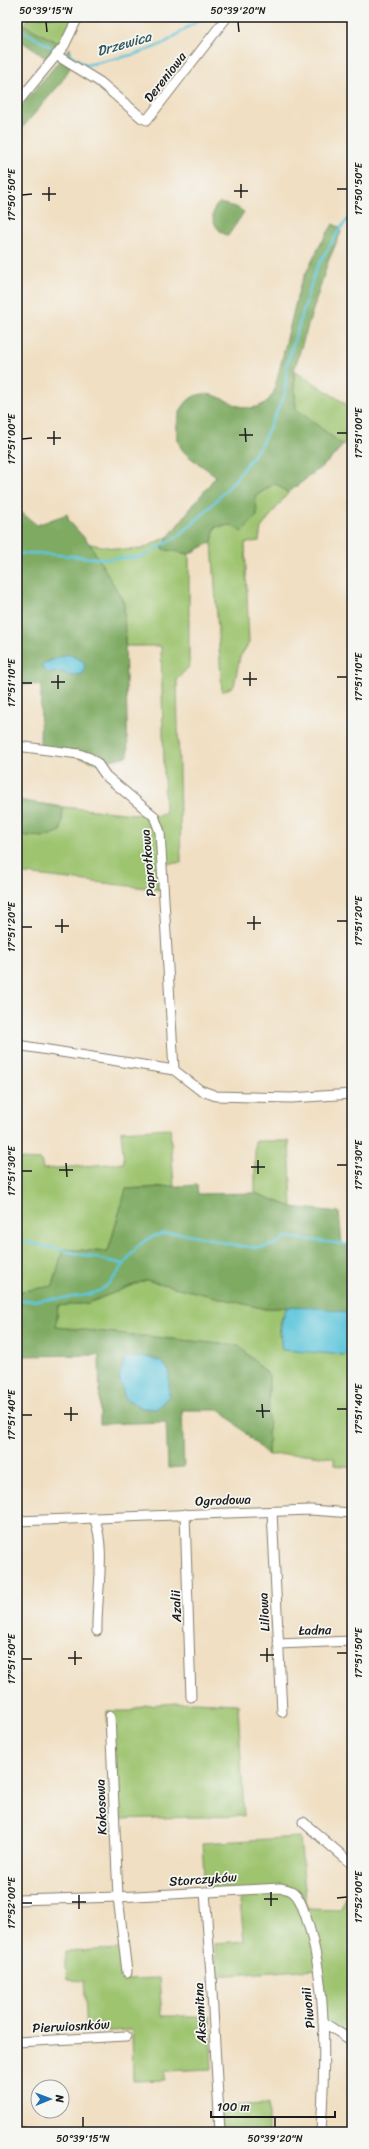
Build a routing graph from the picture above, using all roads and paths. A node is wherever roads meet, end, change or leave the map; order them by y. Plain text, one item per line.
1 (78, 17) edge
2 (90, 17) edge
3 (98, 17) edge
4 (227, 17) edge
5 (56, 55) junction
6 (17, 103) edge
7 (17, 746) edge
8 (17, 1045) edge
9 (174, 1070) junction
10 (352, 1094) edge
11 (272, 1511) junction
12 (352, 1513) edge
13 (185, 1514) junction
14 (94, 1518) junction
15 (17, 1520) edge
16 (97, 1631) dead end
17 (352, 1641) edge
18 (278, 1644) junction
19 (191, 1698) dead end
20 (282, 1712) dead end
21 (110, 1716) dead end
22 (303, 1822) dead end
23 (352, 1864) edge
24 (289, 1889) joint
25 (205, 1892) junction
26 (118, 1897) junction
27 (17, 1900) edge
28 (127, 1972) dead end
29 (324, 2022) junction
30 (126, 2036) dead end
31 (352, 2041) edge
32 (17, 2042) edge
33 (17, 2130) edge
34 (22, 2132) edge
35 (220, 2132) edge
36 (321, 2132) edge

1 - 5 street
2 - 3 street
4 - 5 street, Dereniowa
5 - 6 street
7 - 9 street, Paprotkowa
8 - 9 street
9 - 10 street
11 - 12 street, Ogrodowa
11 - 13 street, Ogrodowa
11 - 18 street, Liliowa
13 - 14 street, Ogrodowa
13 - 19 street, Azalii
14 - 15 street, Ogrodowa
14 - 16 street
17 - 18 street, Ładna
18 - 20 street, Liliowa
21 - 26 street, Kokosowa
22 - 23 street
24 - 25 street, Storczyków
24 - 29 street, Piwonii
25 - 26 street, Storczyków
25 - 35 street, Aksamitna
26 - 27 street, Storczyków
26 - 28 street
29 - 31 street
29 - 36 street, Piwonii
30 - 32 street, Pierwiosnków
33 - 34 street

